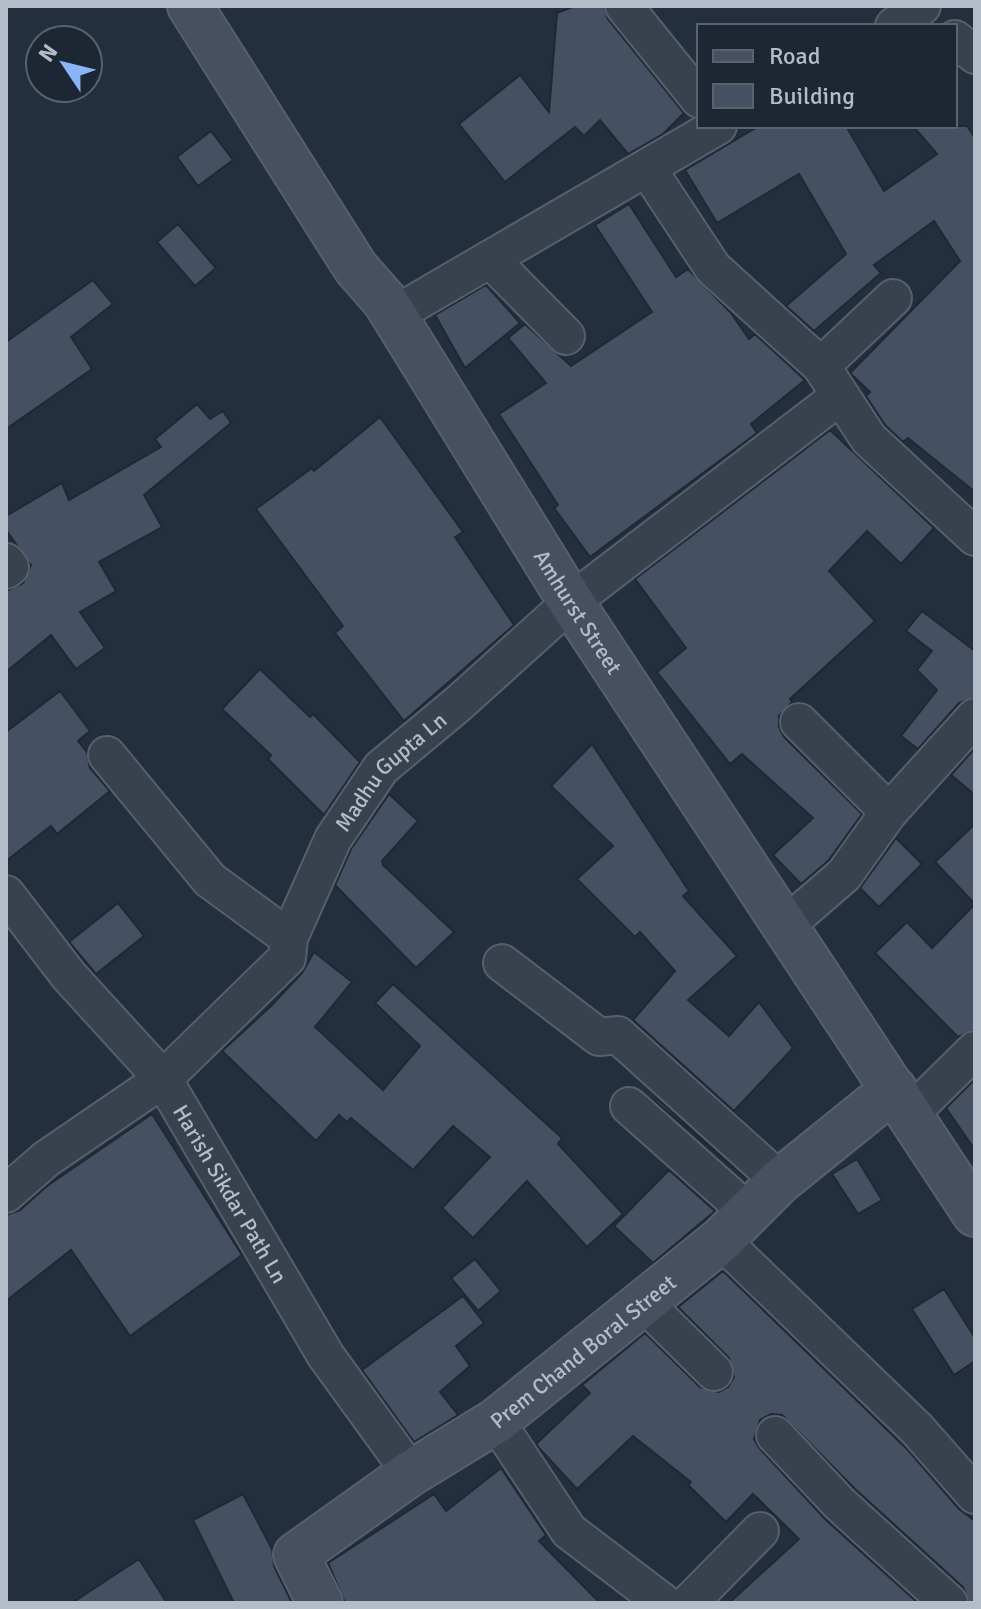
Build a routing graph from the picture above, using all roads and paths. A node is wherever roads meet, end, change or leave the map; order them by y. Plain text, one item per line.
1 (190, 6) edge
2 (624, 6) edge
3 (957, 41) edge
4 (975, 55) edge
5 (697, 97) edge
6 (715, 128) edge
7 (647, 168) junction
8 (490, 259) junction
9 (893, 298) dead end
10 (394, 315) junction
11 (566, 336) dead end
12 (821, 366) junction
13 (840, 396) junction
14 (975, 537) edge
15 (6, 562) edge
16 (6, 570) edge
17 (571, 602) junction
18 (975, 717) edge
19 (799, 722) dead end
20 (107, 755) dead end
21 (889, 812) junction
22 (6, 894) edge
23 (785, 926) junction
24 (289, 938) junction
25 (502, 963) dead end
26 (975, 1050) edge
27 (163, 1079) junction
28 (903, 1101) junction
29 (629, 1106) dead end
30 (780, 1181) junction
31 (6, 1194) edge
32 (975, 1214) edge
33 (734, 1226) junction
34 (644, 1303) junction
35 (714, 1372) dead end
36 (496, 1421) junction
37 (775, 1435) dead end
38 (411, 1473) junction
39 (975, 1495) edge
40 (760, 1531) dead end
41 (320, 1603) edge
42 (664, 1603) edge
43 (689, 1603) edge
44 (949, 1603) edge

1 - 10 main road, Amhurst Street
2 - 5 street
3 - 4 street
6 - 7 street
7 - 8 street
7 - 12 street
8 - 10 street
8 - 11 street
9 - 12 street
10 - 17 main road, Amhurst Street
12 - 13 street
13 - 14 street
13 - 17 street, Madhu Gupta Ln
15 - 16 street
17 - 23 main road, Amhurst Street
17 - 24 street, Madhu Gupta Ln
18 - 21 street
19 - 21 street
20 - 24 street
21 - 23 street
22 - 27 street, Harish Sikdar Path Ln
23 - 28 main road, Amhurst Street
24 - 27 street, Madhu Gupta Ln
25 - 30 street
26 - 28 street
27 - 31 street, Madhu Gupta Ln
27 - 38 street, Harish Sikdar Path Ln
28 - 30 main road, Prem Chand Boral Street
28 - 32 main road, Amhurst Street
29 - 33 street
30 - 33 main road, Prem Chand Boral Street
33 - 34 main road, Prem Chand Boral Street
33 - 39 street
34 - 35 street
34 - 36 main road, Prem Chand Boral Street
36 - 38 main road, Prem Chand Boral Street
36 - 42 street
37 - 44 street
38 - 41 main road, Prem Chand Boral Street
40 - 43 street

